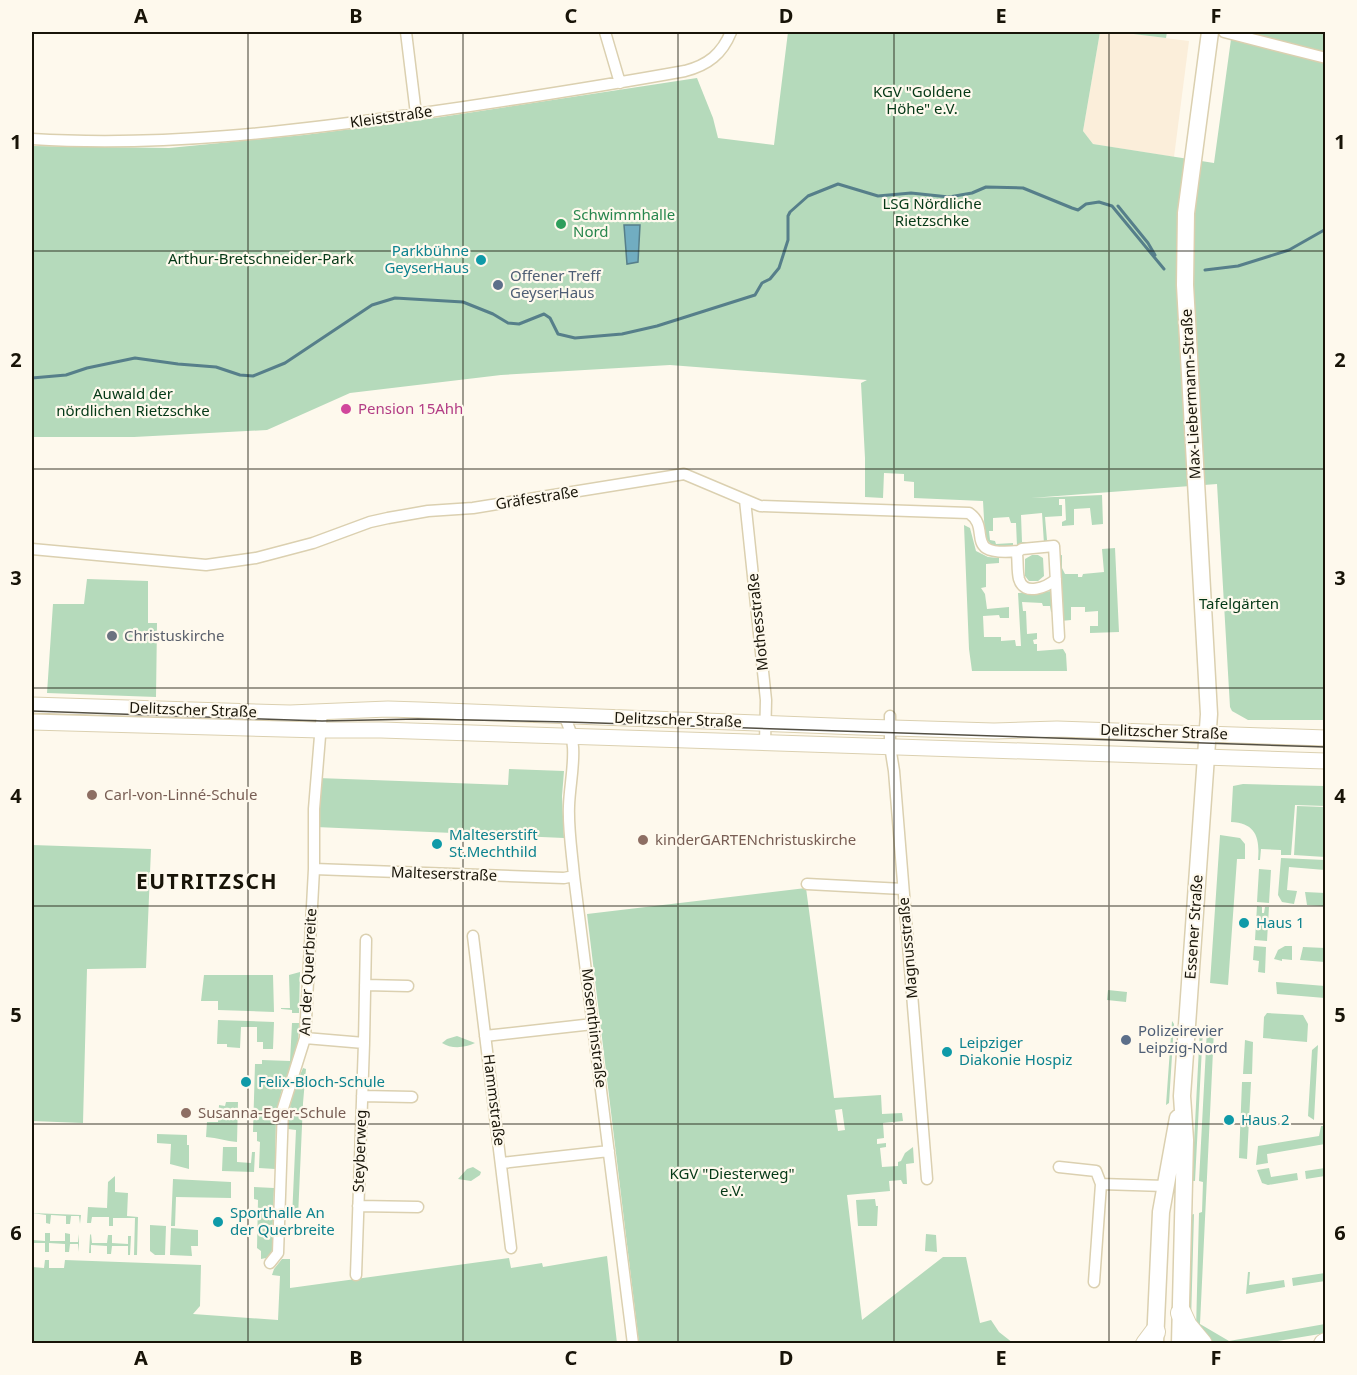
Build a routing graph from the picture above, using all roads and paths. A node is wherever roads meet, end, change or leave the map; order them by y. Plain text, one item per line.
1 (406, 32) edge
2 (605, 32) edge
3 (731, 32) edge
4 (1210, 32) edge
5 (1224, 32) edge
6 (1326, 58) edge
7 (620, 83) junction
8 (416, 114) junction
9 (32, 139) edge
10 (745, 501) junction
11 (32, 549) edge
12 (1019, 551) junction
13 (1056, 579) junction
14 (1059, 637) dead end
15 (32, 705) edge
16 (322, 712) junction
17 (563, 715) junction
18 (32, 722) edge
19 (890, 722) junction
20 (765, 724) junction
21 (321, 730) junction
22 (1208, 733) junction
23 (572, 736) junction
24 (1326, 738) edge
25 (765, 743) junction
26 (890, 746) junction
27 (1206, 758) junction
28 (1326, 761) edge
29 (314, 869) junction
30 (574, 876) junction
31 (807, 884) dead end
32 (903, 889) junction
33 (473, 936) dead end
34 (366, 940) dead end
35 (365, 985) junction
36 (408, 986) dead end
37 (593, 1024) junction
38 (486, 1036) junction
39 (305, 1038) junction
40 (364, 1043) junction
41 (362, 1096) junction
42 (1182, 1096) junction
43 (412, 1097) dead end
44 (609, 1151) junction
45 (502, 1163) junction
46 (1059, 1167) dead end
47 (927, 1179) dead end
48 (1101, 1184) junction
49 (1165, 1186) junction
50 (358, 1206) junction
51 (418, 1207) dead end
52 (511, 1248) dead end
53 (270, 1263) dead end
54 (356, 1275) dead end
55 (1094, 1282) dead end
56 (1181, 1313) junction
57 (1152, 1340) edge
58 (633, 1344) edge
59 (1180, 1344) edge
60 (1202, 1344) edge

1 - 8 street
2 - 7 street
3 - 7 street, Kleiststraße
4 - 22 main road, Max-Liebermann-Straße
5 - 6 street
7 - 8 street, Kleiststraße
8 - 9 street, Kleiststraße
10 - 11 street, Gräfestraße
10 - 12 street, Gräfestraße
10 - 20 street, Mothesstraße
12 - 13 street, Gräfestraße
12 - 13 street
13 - 14 street, Gräfestraße
15 - 16 main road, Delitzscher Straße
16 - 17 main road, Delitzscher Straße
16 - 21 street, An der Querbreite
17 - 20 main road, Delitzscher Straße
17 - 23 street, Mosenthinstraße
18 - 21 main road, Delitzscher Straße
19 - 20 main road, Delitzscher Straße
19 - 22 main road, Delitzscher Straße
19 - 26 street, Magnusstraße
20 - 25 street, Mothesstraße
21 - 23 main road, Delitzscher Straße
21 - 29 street, An der Querbreite
22 - 24 main road, Delitzscher Straße
22 - 27 main road, Max-Liebermann-Straße
23 - 25 main road, Delitzscher Straße
23 - 30 street, Mosenthinstraße
25 - 26 main road, Delitzscher Straße
26 - 27 main road, Delitzscher Straße
26 - 32 street, Magnusstraße
27 - 28 main road, Delitzscher Straße
27 - 42 main road, Essener Straße
29 - 30 street, Malteserstraße
29 - 39 street, An der Querbreite
30 - 37 street, Mosenthinstraße
31 - 32 street
32 - 47 street, Magnusstraße
33 - 38 street, Hammstraße
34 - 35 street, Steyberweg
35 - 36 street
35 - 40 street, Steyberweg
37 - 38 street, Hammstraße
37 - 44 street, Mosenthinstraße
38 - 45 street, Hammstraße
39 - 40 street
39 - 53 street, An der Querbreite
40 - 41 street, Steyberweg
41 - 43 street, Steyberweg
41 - 50 street, Steyberweg
42 - 49 main road, Essener Straße
42 - 56 main road, Essener Straße
44 - 45 street, Hammstraße
44 - 58 street, Mosenthinstraße
45 - 52 street, Hammstraße
46 - 48 street
48 - 49 street
48 - 55 street
49 - 57 main road, Essener Straße
50 - 51 street, Steyberweg
50 - 54 street, Steyberweg
56 - 59 main road, Essener Straße
56 - 60 highway

